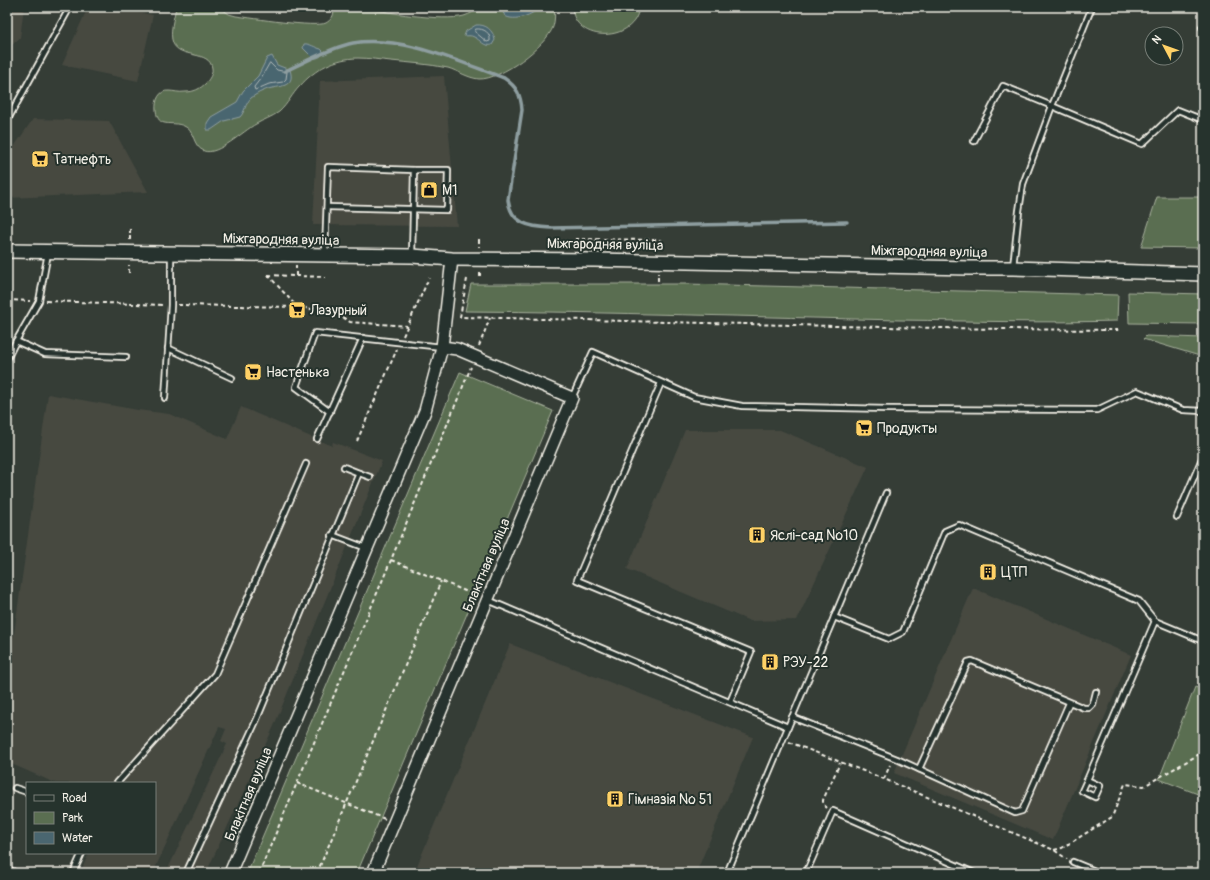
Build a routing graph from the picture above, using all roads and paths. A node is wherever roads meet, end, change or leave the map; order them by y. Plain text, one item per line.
1 (1092, 7) edge
2 (69, 8) edge
3 (1052, 106) junction
4 (1203, 120) edge
5 (7, 121) edge
6 (974, 141) dead end
7 (414, 170) junction
8 (327, 207) junction
9 (413, 209) junction
10 (130, 229) dead end
11 (479, 239) dead end
12 (575, 239) dead end
13 (130, 240) dead end
14 (479, 247) dead end
15 (660, 250) dead end
16 (7, 251) edge
17 (49, 251) junction
18 (172, 254) junction
19 (325, 256) junction
20 (412, 256) junction
21 (452, 259) junction
22 (129, 265) dead end
23 (1013, 268) junction
24 (480, 272) dead end
25 (129, 273) dead end
26 (658, 273) dead end
27 (1203, 274) edge
28 (325, 277) dead end
29 (429, 278) dead end
30 (467, 279) dead end
31 (480, 279) dead end
32 (658, 282) dead end
33 (7, 300) edge
34 (39, 301) junction
35 (171, 305) junction
36 (297, 307) junction
37 (490, 318) junction
38 (407, 326) junction
39 (1122, 330) dead end
40 (363, 338) junction
41 (16, 340) junction
42 (400, 342) junction
43 (442, 347) junction
44 (168, 348) junction
45 (126, 357) dead end
46 (475, 357) junction
47 (7, 360) edge
48 (232, 378) dead end
49 (661, 383) junction
50 (165, 398) dead end
51 (572, 398) junction
52 (1203, 411) edge
53 (330, 412) junction
54 (317, 439) dead end
55 (357, 441) dead end
56 (1203, 456) edge
57 (306, 464) dead end
58 (344, 467) dead end
59 (359, 473) junction
60 (370, 477) dead end
61 (886, 493) dead end
62 (1177, 516) dead end
63 (332, 535) junction
64 (368, 549) junction
65 (391, 560) junction
66 (441, 581) junction
67 (488, 600) junction
68 (834, 617) junction
69 (1155, 621) junction
70 (1203, 640) edge
71 (1096, 692) dead end
72 (730, 702) junction
73 (1069, 703) junction
74 (792, 717) junction
75 (788, 726) junction
76 (783, 740) junction
77 (1203, 752) edge
78 (894, 758) junction
79 (840, 763) junction
80 (918, 769) junction
81 (884, 779) junction
82 (1087, 780) dead end
83 (118, 782) edge
84 (297, 783) junction
85 (15, 788) dead end
86 (26, 792) edge
87 (346, 803) junction
88 (833, 811) junction
89 (394, 823) junction
90 (1054, 850) junction
91 (82, 854) edge
92 (1074, 862) joint
93 (7, 871) edge
94 (12, 873) edge
95 (73, 873) edge
96 (186, 873) edge
97 (230, 873) edge
98 (259, 873) edge
99 (317, 873) edge
100 (373, 873) edge
101 (727, 873) edge
102 (806, 873) edge
103 (974, 873) edge
104 (1100, 873) edge

1 - 3 lane
2 - 5 lane
3 - 4 lane
3 - 6 lane
3 - 23 lane
7 - 8 lane
7 - 9 lane
7 - 9 lane
8 - 9 lane
8 - 19 lane
9 - 20 lane
10 - 13 path
11 - 14 path
12 - 15 path
16 - 17 main road, Міжгародняя вуліца
17 - 18 main road, Міжгародняя вуліца
17 - 34 lane
18 - 19 main road, Міжгародняя вуліца
18 - 35 lane
19 - 20 main road, Міжгародняя вуліца
20 - 21 main road, Міжгародняя вуліца
21 - 23 main road, Міжгародняя вуліца
21 - 43 street, Блакітная вуліца
22 - 25 path
23 - 27 main road, Міжгародняя вуліца
24 - 31 path
26 - 32 path
28 - 36 path
29 - 38 path
30 - 37 path
33 - 34 path
34 - 35 path
34 - 41 lane
35 - 36 path
35 - 44 lane
36 - 38 path
37 - 39 path
37 - 46 path
38 - 42 path
40 - 42 lane
40 - 53 lane
40 - 53 lane
41 - 45 lane
41 - 47 lane
42 - 43 lane
42 - 55 path
43 - 46 street
43 - 64 street, Блакітная вуліца
44 - 48 lane
44 - 50 lane
46 - 51 street
46 - 65 path
49 - 51 lane
49 - 52 lane
49 - 72 lane
51 - 67 street, Блакітная вуліца
53 - 54 lane
56 - 62 lane
57 - 83 lane
58 - 59 lane
59 - 60 lane
59 - 63 lane
61 - 68 lane
63 - 64 lane
63 - 96 lane
64 - 97 street, Блакітная вуліца
65 - 66 path
65 - 84 path
66 - 67 path
66 - 87 path
67 - 72 lane
67 - 89 street, Блакітная вуліца
68 - 69 lane
68 - 74 lane
69 - 70 lane
69 - 82 lane
71 - 73 lane
72 - 75 lane
73 - 80 lane
73 - 80 lane
74 - 75 lane
74 - 78 lane
75 - 76 lane
76 - 79 path
76 - 101 lane
77 - 90 path
78 - 80 lane
78 - 81 path
79 - 81 path
79 - 88 path
81 - 90 path
84 - 87 path
84 - 98 path
85 - 86 lane
87 - 89 path
87 - 99 path
88 - 102 lane
88 - 103 lane
89 - 100 street, Блакітная вуліца
90 - 92 path
91 - 95 lane
92 - 104 lane
93 - 94 street

